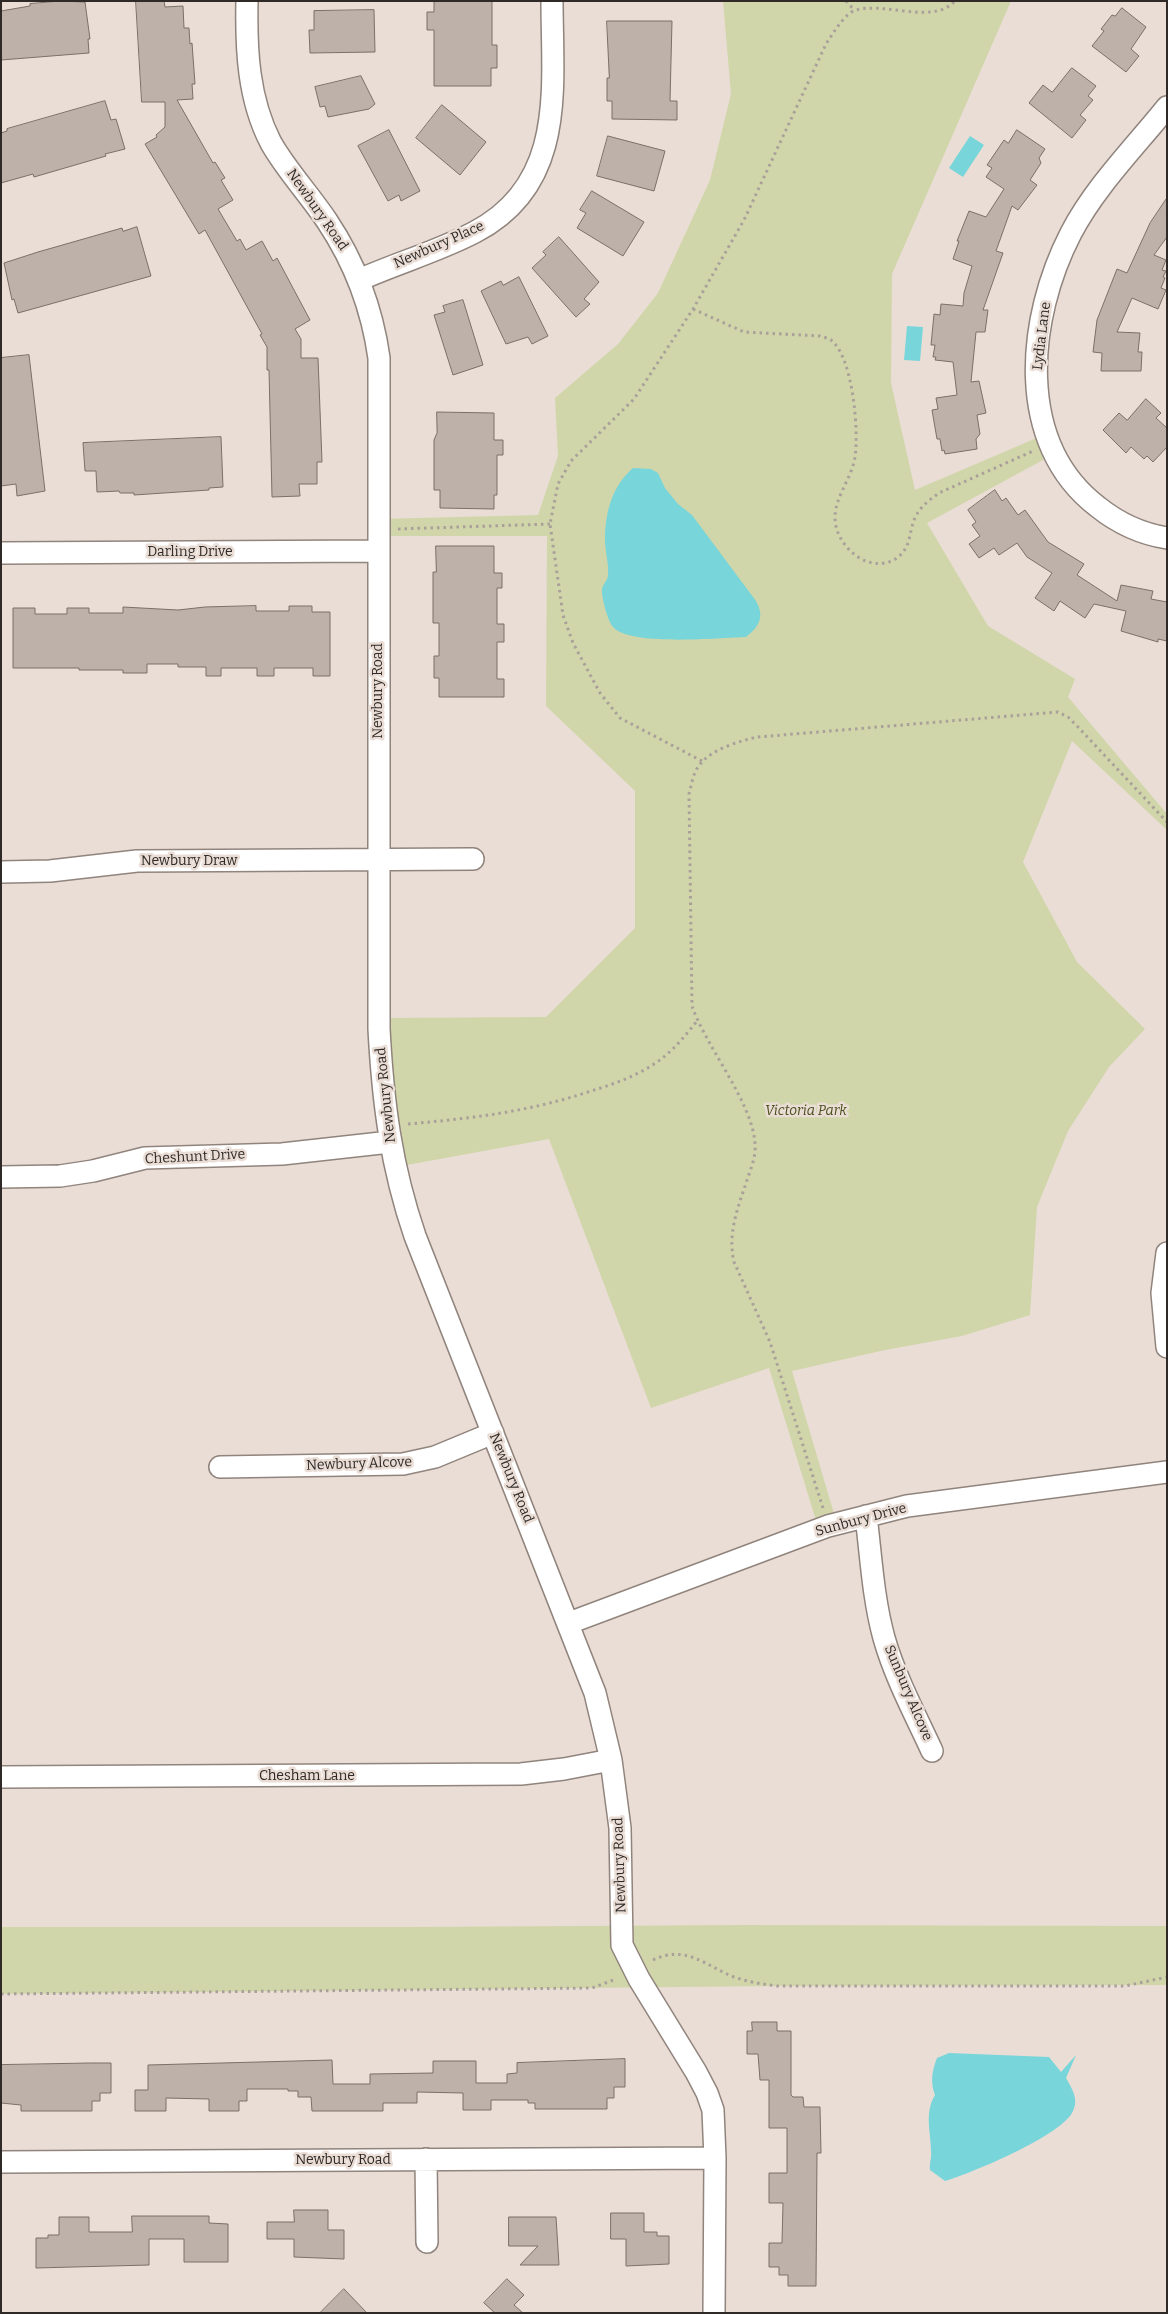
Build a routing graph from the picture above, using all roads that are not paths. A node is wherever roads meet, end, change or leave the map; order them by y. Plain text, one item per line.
1 (247, 1) edge
2 (552, 1) edge
3 (1167, 107) edge
4 (360, 280) junction
5 (1167, 538) edge
6 (378, 551) junction
7 (1, 553) edge
8 (473, 859) dead end
9 (378, 860) junction
10 (1, 872) edge
11 (389, 1134) junction
12 (1, 1178) edge
13 (1167, 1253) edge
14 (1167, 1347) edge
15 (493, 1433) junction
16 (220, 1467) dead end
17 (1167, 1472) edge
18 (866, 1516) junction
19 (569, 1623) junction
20 (932, 1751) dead end
21 (611, 1760) junction
22 (1, 1777) edge
23 (715, 2158) junction
24 (426, 2159) junction
25 (1, 2162) edge
26 (427, 2242) dead end
27 (714, 2313) edge

1 - 4 street, Newbury Road
2 - 4 street, Newbury Place
3 - 5 street, Lydia Lane
4 - 6 street, Newbury Road
6 - 7 street, Darling Drive
6 - 9 street, Newbury Road
8 - 9 street, Newbury Draw
9 - 10 street, Newbury Draw
9 - 11 street, Newbury Road
11 - 12 street, Cheshunt Drive
11 - 15 street, Newbury Road
13 - 14 street
15 - 16 street, Newbury Alcove
15 - 19 street, Newbury Road
17 - 18 street, Sunbury Drive
18 - 19 street, Sunbury Drive
18 - 20 street, Sunbury Alcove
19 - 21 street, Newbury Road
21 - 22 street, Chesham Lane
21 - 23 street, Newbury Road
23 - 24 street, Newbury Road
23 - 27 street, Newbury Road
24 - 25 street, Newbury Road
24 - 26 street

